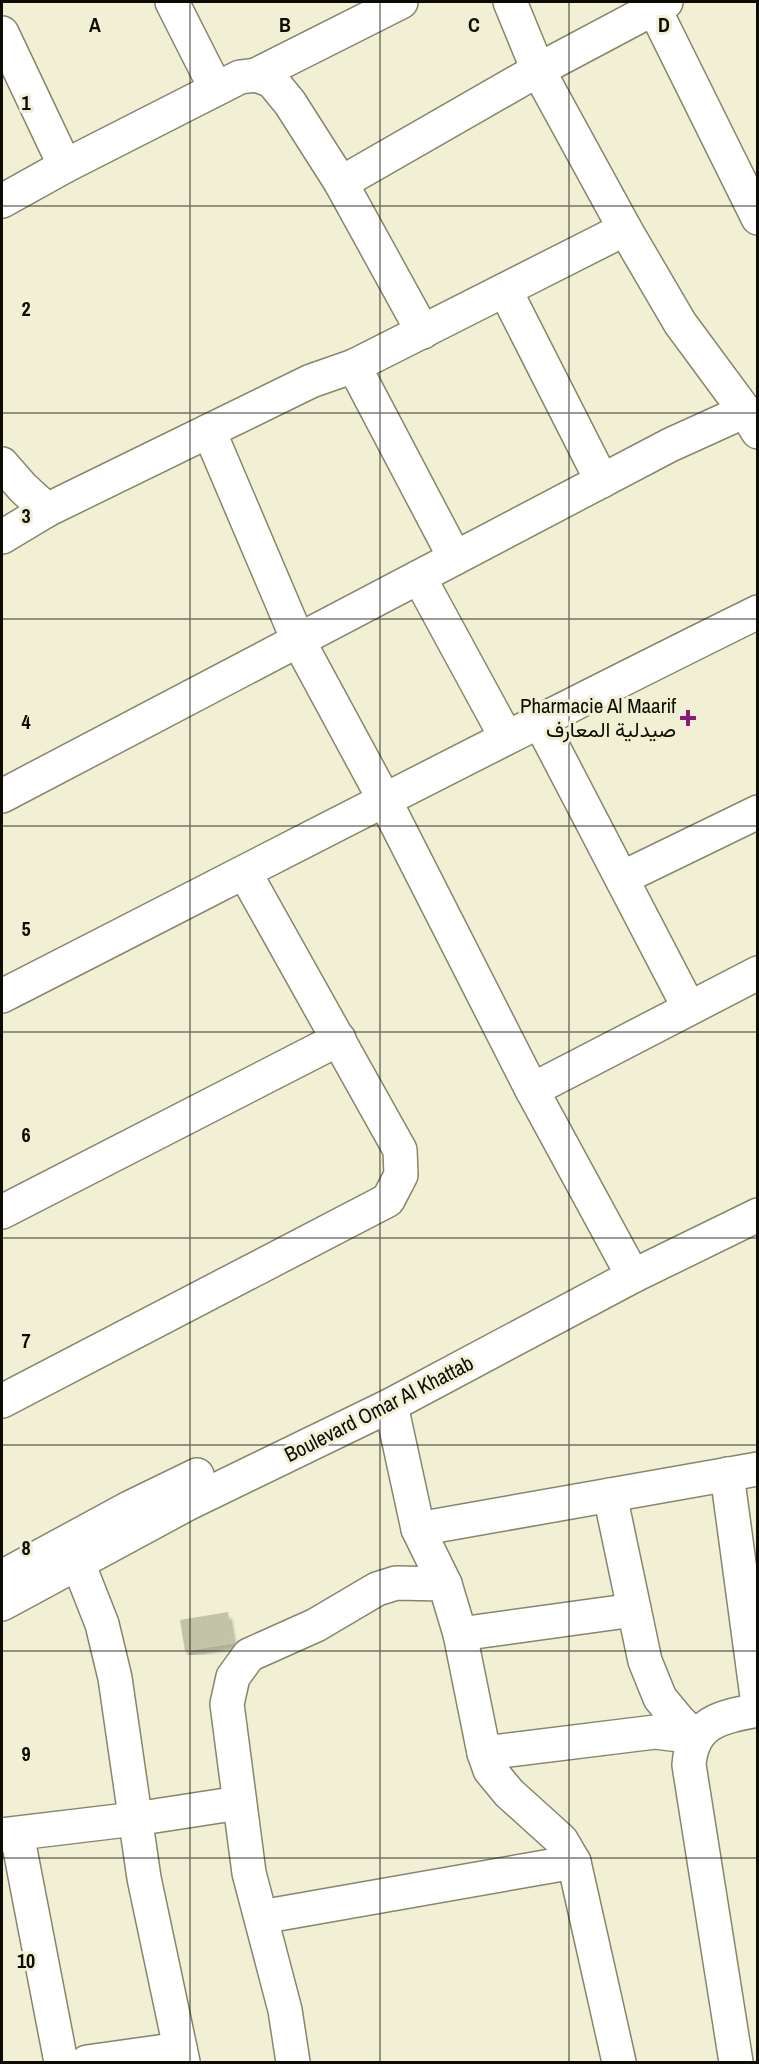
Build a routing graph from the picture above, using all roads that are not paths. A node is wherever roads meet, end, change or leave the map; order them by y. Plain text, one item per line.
1 (172, 2) edge
2 (401, 2) edge
3 (510, 2) edge
4 (657, 3) edge
5 (361, 10) edge
6 (2, 33) edge
7 (538, 70) junction
8 (256, 75) junction
9 (216, 89) junction
10 (65, 166) junction
11 (341, 183) junction
12 (2, 201) edge
13 (758, 218) edge
14 (625, 229) junction
15 (505, 290) junction
16 (423, 332) junction
17 (354, 366) junction
18 (751, 421) edge
19 (210, 431) junction
20 (2, 464) edge
21 (602, 481) junction
22 (46, 510) junction
23 (2, 537) edge
24 (455, 558) junction
25 (419, 577) junction
26 (758, 612) edge
27 (298, 640) junction
28 (540, 720) junction
29 (506, 737) junction
30 (2, 796) edge
31 (384, 799) junction
32 (758, 812) edge
33 (245, 873) junction
34 (621, 878) junction
35 (758, 974) edge
36 (2, 996) edge
37 (689, 1008) junction
38 (339, 1039) junction
39 (532, 1090) junction
40 (758, 1190) edge
41 (2, 1212) edge
42 (758, 1215) edge
43 (628, 1267) junction
44 (2, 1401) edge
45 (391, 1405) junction
46 (742, 1472) edge
47 (610, 1495) junction
48 (418, 1529) junction
49 (78, 1563) junction
50 (6, 1565) edge
51 (445, 1584) junction
52 (2, 1604) edge
53 (634, 1610) junction
54 (460, 1634) junction
55 (758, 1704) edge
56 (758, 1710) edge
57 (696, 1737) junction
58 (484, 1753) junction
59 (239, 1803) junction
60 (135, 1819) junction
61 (9, 1834) edge
62 (574, 1862) junction
63 (261, 1917) junction
64 (182, 2056) edge
65 (61, 2062) edge
66 (87, 2062) edge
67 (293, 2062) edge
68 (619, 2062) edge
69 (736, 2062) edge

1 - 9 street
2 - 5 street
3 - 7 street
4 - 7 street
4 - 13 street
5 - 8 street
6 - 10 street
7 - 11 street
7 - 14 street
8 - 9 street
8 - 11 street
9 - 10 street
10 - 12 street
11 - 16 street
14 - 15 street
14 - 18 street
15 - 16 street
15 - 21 street
16 - 17 street
17 - 19 street
17 - 24 street
18 - 21 street
19 - 22 street
19 - 27 street
20 - 22 street
21 - 24 street
22 - 23 street
24 - 25 street
25 - 27 street
25 - 29 street
26 - 28 street
27 - 30 street
27 - 31 street
28 - 29 street
28 - 34 street
29 - 31 street
31 - 33 street
31 - 39 street
32 - 34 street
33 - 36 street
33 - 38 street
34 - 37 street
35 - 37 street
37 - 39 street
38 - 41 street
38 - 44 street
39 - 43 street
40 - 43 street, Boulevard Omar Al Khattab
42 - 43 street, Boulevard Omar Al Khattab
43 - 45 street, Boulevard Omar Al Khattab
43 - 50 street, Boulevard Omar Al Khattab
45 - 48 street
45 - 49 street, Boulevard Omar Al Khattab
46 - 47 street
46 - 55 street
47 - 48 street
47 - 53 street
48 - 51 street
49 - 52 street, Boulevard Omar Al Khattab
49 - 60 street
51 - 54 street
51 - 59 street
53 - 54 street
53 - 57 street
54 - 58 street
56 - 57 street
57 - 58 street
57 - 69 street
58 - 62 street
59 - 60 street
59 - 63 street
60 - 61 street
60 - 64 street
61 - 65 street
62 - 63 street
62 - 68 street
63 - 67 street
64 - 66 street

